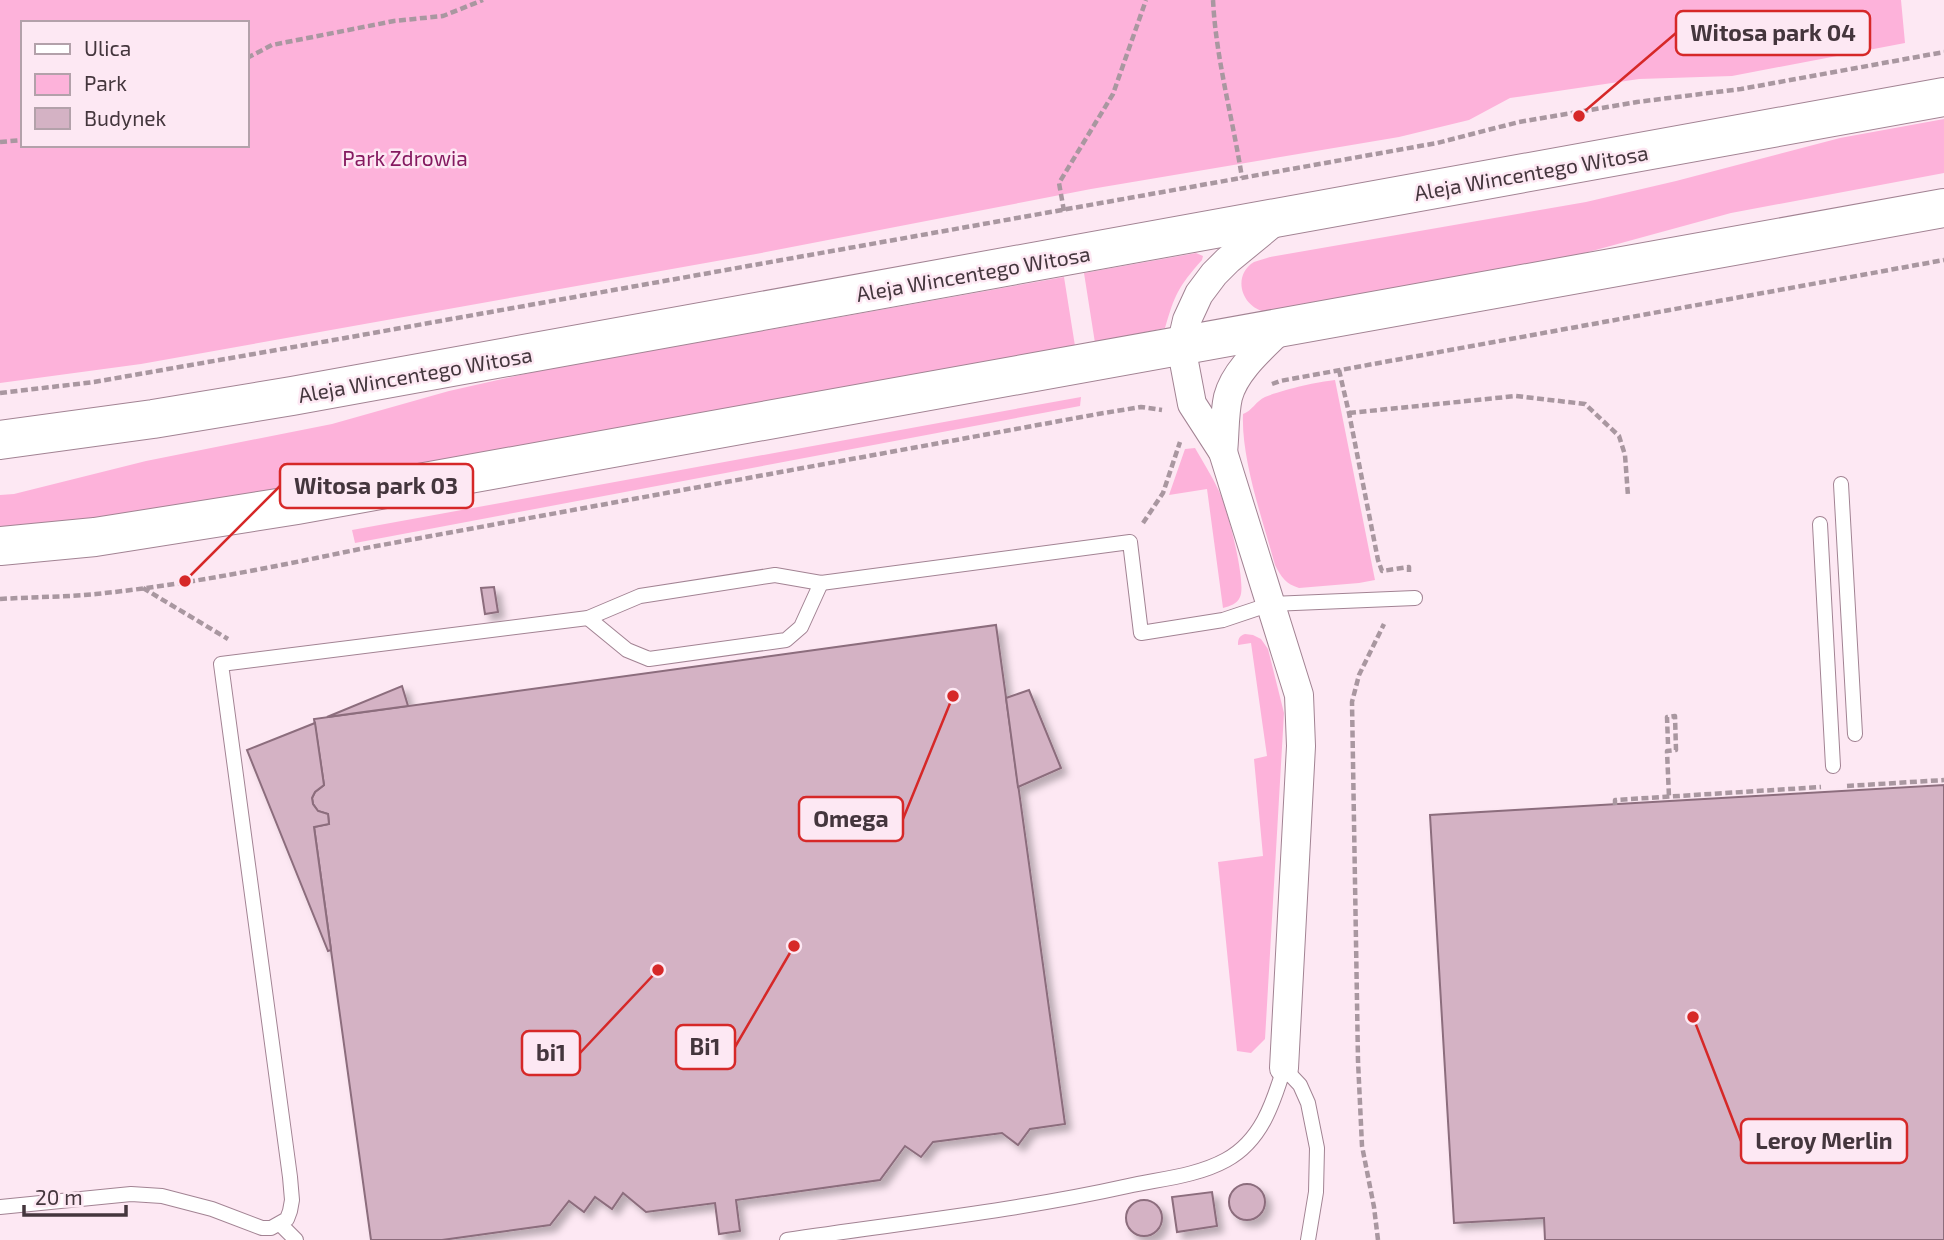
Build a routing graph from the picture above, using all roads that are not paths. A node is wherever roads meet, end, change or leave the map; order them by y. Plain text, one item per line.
1 (1944, 97) edge
2 (1944, 208) edge
3 (1282, 215) junction
4 (1282, 328) junction
5 (1181, 346) junction
6 (0, 440) edge
7 (1223, 453) junction
8 (1841, 484) dead end
9 (1820, 524) dead end
10 (0, 546) edge
11 (821, 583) junction
12 (1415, 598) dead end
13 (1271, 604) junction
14 (588, 618) junction
15 (1855, 734) dead end
16 (1833, 766) dead end
17 (1284, 1068) junction
18 (0, 1207) edge
19 (280, 1224) junction
20 (296, 1240) edge
21 (787, 1240) edge
22 (1308, 1240) edge

1 - 3 main road, Aleja Wincentego Witosa
2 - 4 main road
3 - 5 street
3 - 6 main road, Aleja Wincentego Witosa
4 - 5 main road
4 - 7 street
5 - 7 street
5 - 10 main road
7 - 13 street
8 - 15 lane
9 - 16 lane
11 - 13 lane
11 - 14 lane
11 - 14 lane
12 - 13 lane
13 - 17 street
14 - 19 lane
17 - 21 lane
17 - 22 lane
18 - 19 lane
19 - 20 lane

